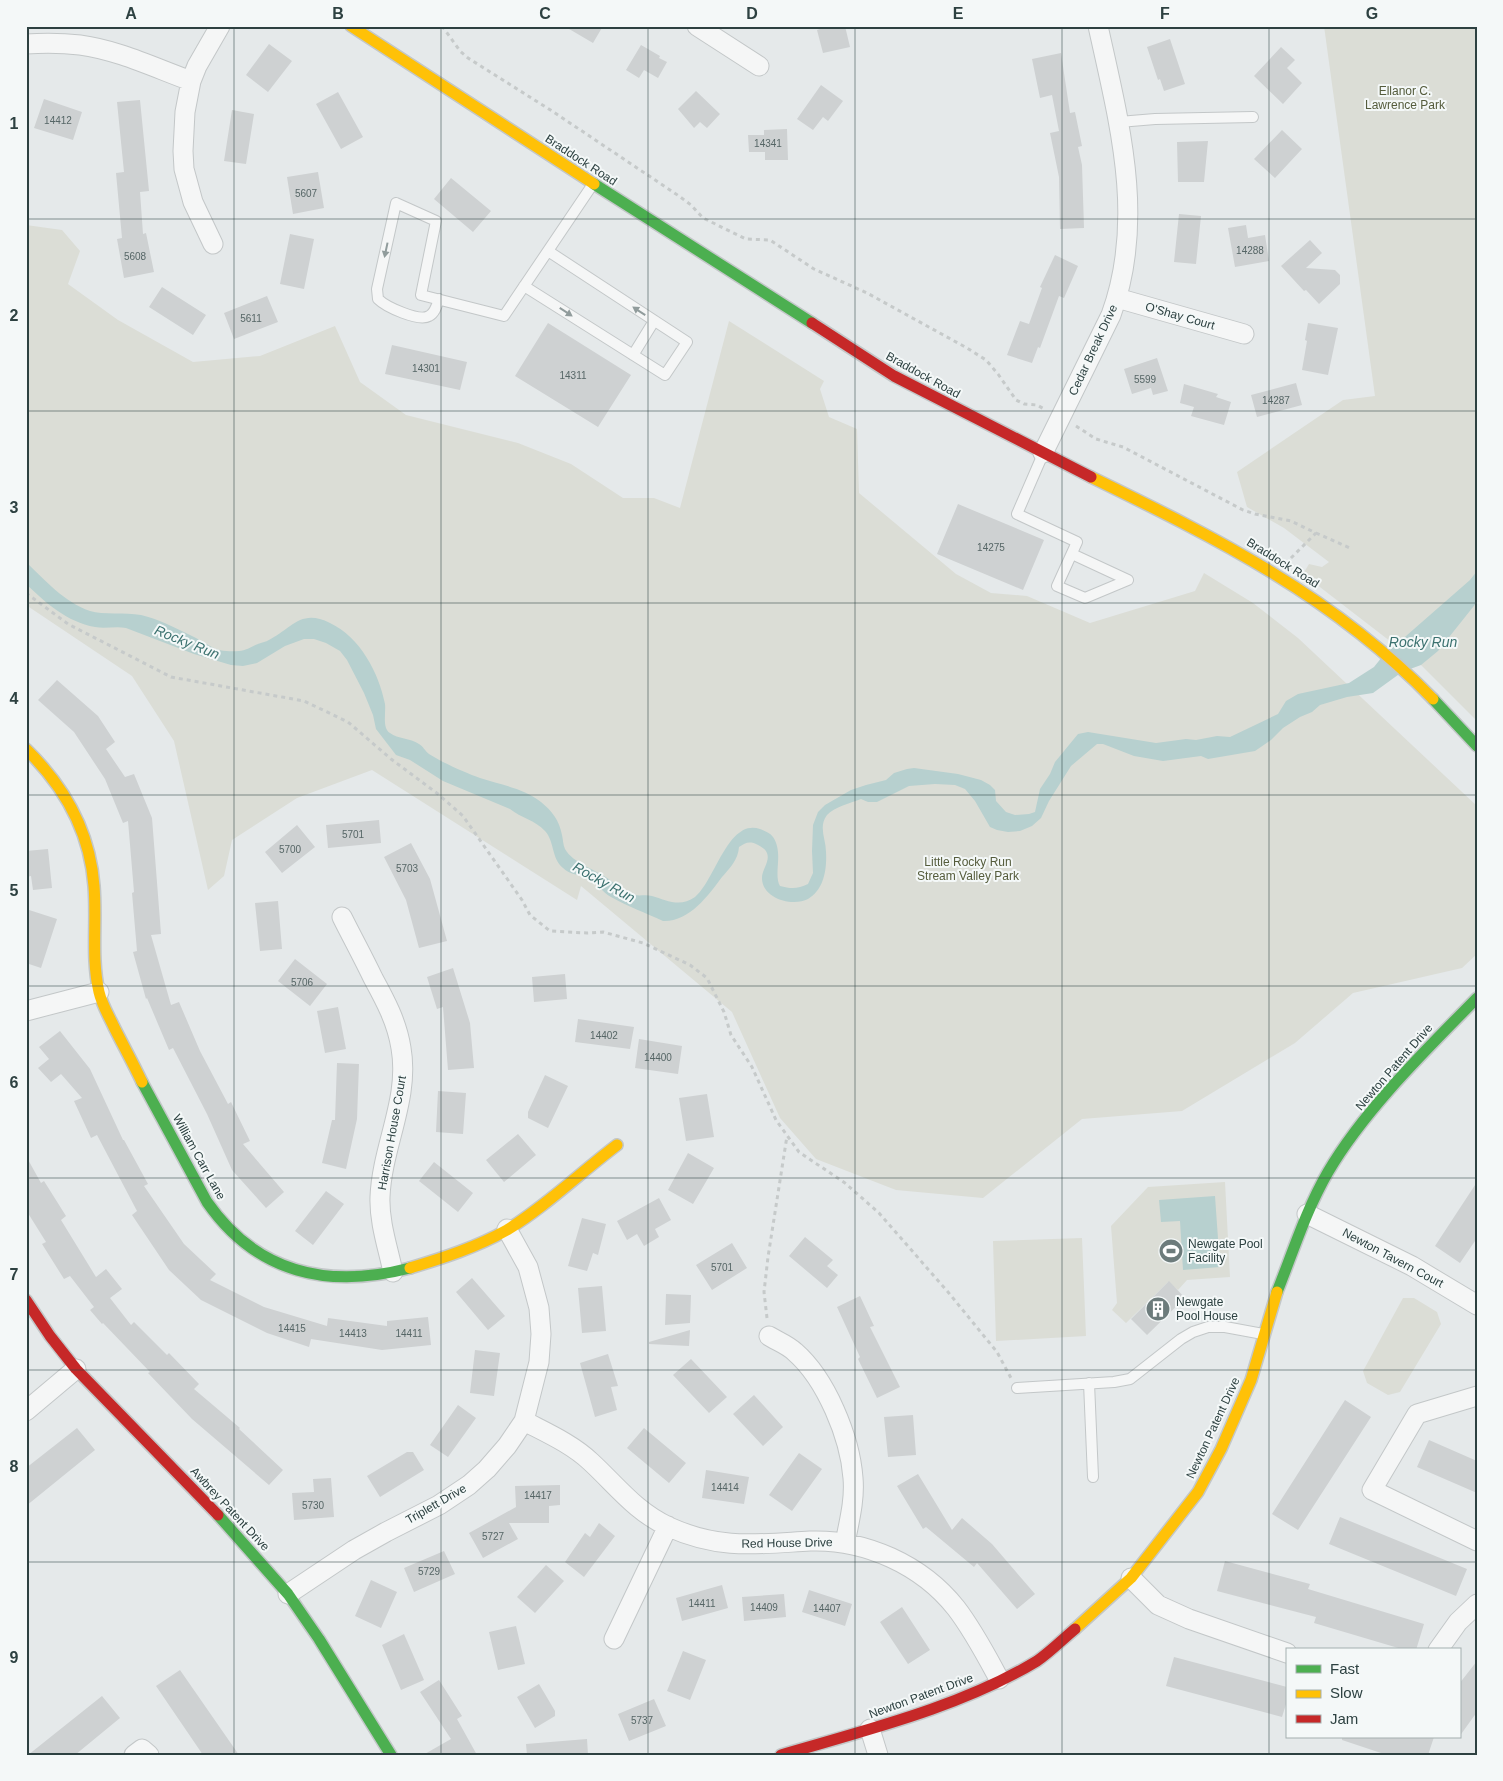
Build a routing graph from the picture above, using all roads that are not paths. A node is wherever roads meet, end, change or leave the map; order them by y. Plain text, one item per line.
1 (220, 26) edge
2 (351, 26) edge
3 (697, 26) edge
4 (1098, 26) edge
5 (26, 44) edge
6 (759, 66) dead end
7 (191, 81) junction
8 (1253, 118) dead end
9 (1119, 122) junction
10 (593, 184) junction
11 (213, 244) dead end
12 (548, 251) junction
13 (524, 286) junction
14 (1117, 298) junction
15 (439, 299) junction
16 (654, 321) junction
17 (1244, 334) dead end
18 (633, 355) junction
19 (1043, 453) junction
20 (1072, 554) junction
21 (1477, 746) edge
22 (26, 748) edge
23 (342, 917) dead end
24 (99, 992) junction
25 (1477, 998) edge
26 (26, 1011) edge
27 (617, 1145) dead end
28 (1307, 1214) junction
29 (507, 1229) junction
30 (393, 1272) junction
31 (26, 1300) edge
32 (1477, 1305) edge
33 (1264, 1334) junction
34 (769, 1336) road end
35 (76, 1369) junction
36 (1089, 1383) junction
37 (1017, 1388) road end
38 (1477, 1396) edge
39 (26, 1411) edge
40 (524, 1421) junction
41 (1093, 1477) dead end
42 (668, 1526) junction
43 (1477, 1541) edge
44 (845, 1543) junction
45 (1131, 1578) junction
46 (288, 1594) junction
47 (1477, 1604) edge
48 (614, 1639) dead end
49 (1439, 1648) edge
50 (1286, 1653) edge
51 (999, 1679) junction
52 (870, 1729) junction
53 (134, 1755) edge
54 (150, 1755) edge
55 (391, 1755) edge
56 (781, 1755) edge
57 (878, 1755) edge

1 - 7 street
2 - 10 street, Braddock Road
3 - 6 street
4 - 9 street, Cedar Break Drive
5 - 7 street
7 - 11 street
8 - 9 lane
9 - 14 street, Cedar Break Drive
10 - 12 lane
10 - 19 street, Braddock Road
12 - 13 lane
16 -> 12 lane
13 - 15 lane
13 -> 18 lane
14 - 17 street, O'Shay Court
14 - 19 street, Cedar Break Drive
15 -> 15 lane
16 - 18 lane
16 - 18 lane
19 - 20 lane
19 - 21 street, Braddock Road
20 - 20 lane
22 - 24 street, William Carr Lane
23 - 30 street, Harrison House Court
24 - 26 street
24 - 30 street, William Carr Lane
25 - 28 street, Newton Patent Drive
27 - 29 street, William Carr Lane
28 - 32 street, Newton Tavern Court
28 - 33 street, Newton Patent Drive
29 - 30 street, William Carr Lane
29 - 40 street, Triplett Drive
31 - 35 street, Awbrey Patent Drive
33 - 36 lane
33 - 45 street, Newton Patent Drive
34 - 44 street
35 - 39 street
35 - 46 street, Awbrey Patent Drive
36 - 37 lane
36 - 41 lane
38 - 43 street
40 - 42 street, Red House Drive
40 - 46 street, Triplett Drive
42 - 44 street, Red House Drive
42 - 48 street
44 - 51 street, Red House Drive
45 - 50 street
45 - 51 street, Newton Patent Drive
46 - 55 street, Awbrey Patent Drive
47 - 49 street
51 - 52 street, Newton Patent Drive
52 - 56 street, Newton Patent Drive
52 - 57 street
53 - 54 street

